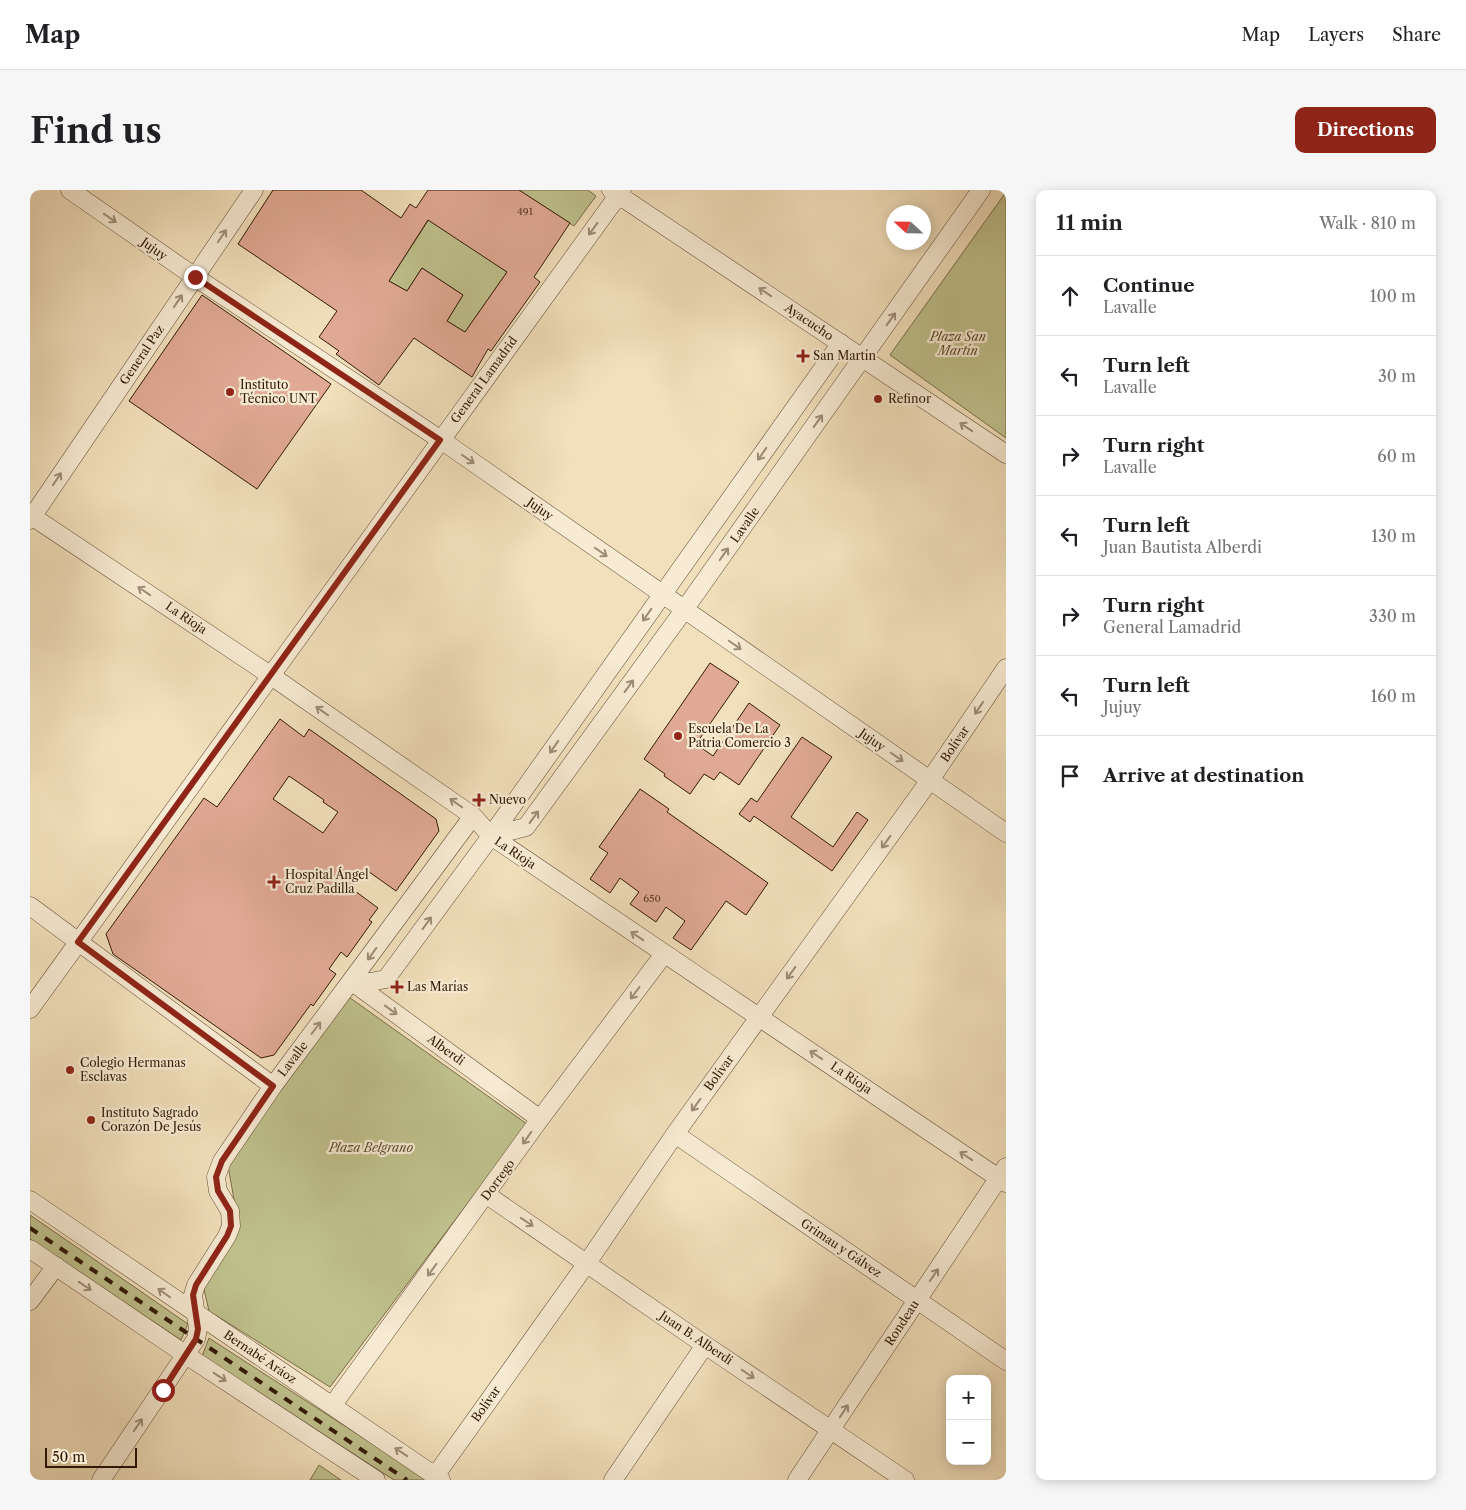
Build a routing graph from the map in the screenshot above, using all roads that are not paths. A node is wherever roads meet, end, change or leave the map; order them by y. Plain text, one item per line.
1 (70, 190) edge
2 (254, 190) edge
3 (981, 190) edge
4 (617, 192) edge
5 (195, 277) junction
6 (841, 343) junction
7 (863, 358) junction
8 (440, 440) junction
9 (1006, 454) edge
10 (31, 517) edge
11 (662, 594) junction
12 (684, 610) junction
13 (1006, 668) edge
14 (270, 675) junction
15 (930, 780) junction
16 (473, 816) junction
17 (1006, 833) edge
18 (491, 836) junction
19 (30, 906) edge
20 (78, 942) junction
21 (664, 954) junction
22 (351, 981) junction
23 (30, 1008) edge
24 (760, 1017) junction
25 (273, 1086) junction
26 (540, 1120) junction
27 (675, 1134) junction
28 (1003, 1176) edge
29 (487, 1195) junction
30 (30, 1200) edge
31 (30, 1249) edge
32 (587, 1263) junction
33 (56, 1266) junction
34 (917, 1300) junction
35 (30, 1301) edge
36 (196, 1316) junction
37 (706, 1345) junction
38 (186, 1354) junction
39 (1006, 1361) edge
40 (332, 1406) junction
41 (831, 1430) junction
42 (437, 1479) edge
43 (101, 1480) edge
44 (376, 1480) edge
45 (613, 1480) edge
46 (797, 1480) edge
47 (905, 1480) edge

1 -> 5 street, Jujuy
5 -> 2 street, General Paz
7 -> 3 street, Lavalle
6 -> 4 street, Ayacucho
4 -> 8 street, General Lamadrid
5 - 8 street, Jujuy
10 -> 5 street, General Paz
6 - 7 street, Ayacucho
6 -> 11 street
9 -> 7 street, Ayacucho
12 -> 7 street, Lavalle
8 -> 11 street, Jujuy
8 - 14 street, General Lamadrid
14 -> 10 street, La Rioja
11 - 12 street, Jujuy
11 -> 18 street
12 -> 15 street, Jujuy
18 -> 12 street, Lavalle
13 -> 15 street, Bolívar
16 -> 14 street, La Rioja
14 - 20 street, General Lamadrid
15 - 17 street, Jujuy
15 -> 24 street, Bolívar
16 - 18 street, La Rioja
16 -> 22 street, Lavalle
21 -> 18 street, La Rioja
22 -> 18 street
19 - 20 street
20 - 23 street, General Lamadrid
20 - 25 street
21 - 24 street, La Rioja
21 -> 26 street, Dorrego
25 -> 22 street, Lavalle
22 -> 26 street, Alberdi
24 -> 27 street, Bolívar
28 -> 24 street, La Rioja
25 - 36 street, Lavalle
26 -> 29 street, Dorrego
27 - 32 street, Bolívar
27 - 34 street, Grimau y Gálvez
34 -> 28 street, Rondeau
29 -> 32 street, Juan B. Alberdi
29 -> 40 street, Dorrego
36 -> 30 street, Bernabé Aráoz
31 - 33 street
32 - 37 street, Juan B. Alberdi
32 - 42 street, Bolívar
33 - 35 street
33 -> 38 street
34 - 39 street, Grimau y Gálvez
41 -> 34 street, Rondeau
36 - 38 street, Lavalle
36 - 40 street, Bernabé Aráoz
37 -> 41 street, Juan B. Alberdi
37 - 45 street
43 -> 38 street, Lavalle
38 -> 44 street
42 -> 40 street, Bernabé Aráoz
41 - 46 street, Rondeau
41 - 47 street, Juan B. Alberdi

